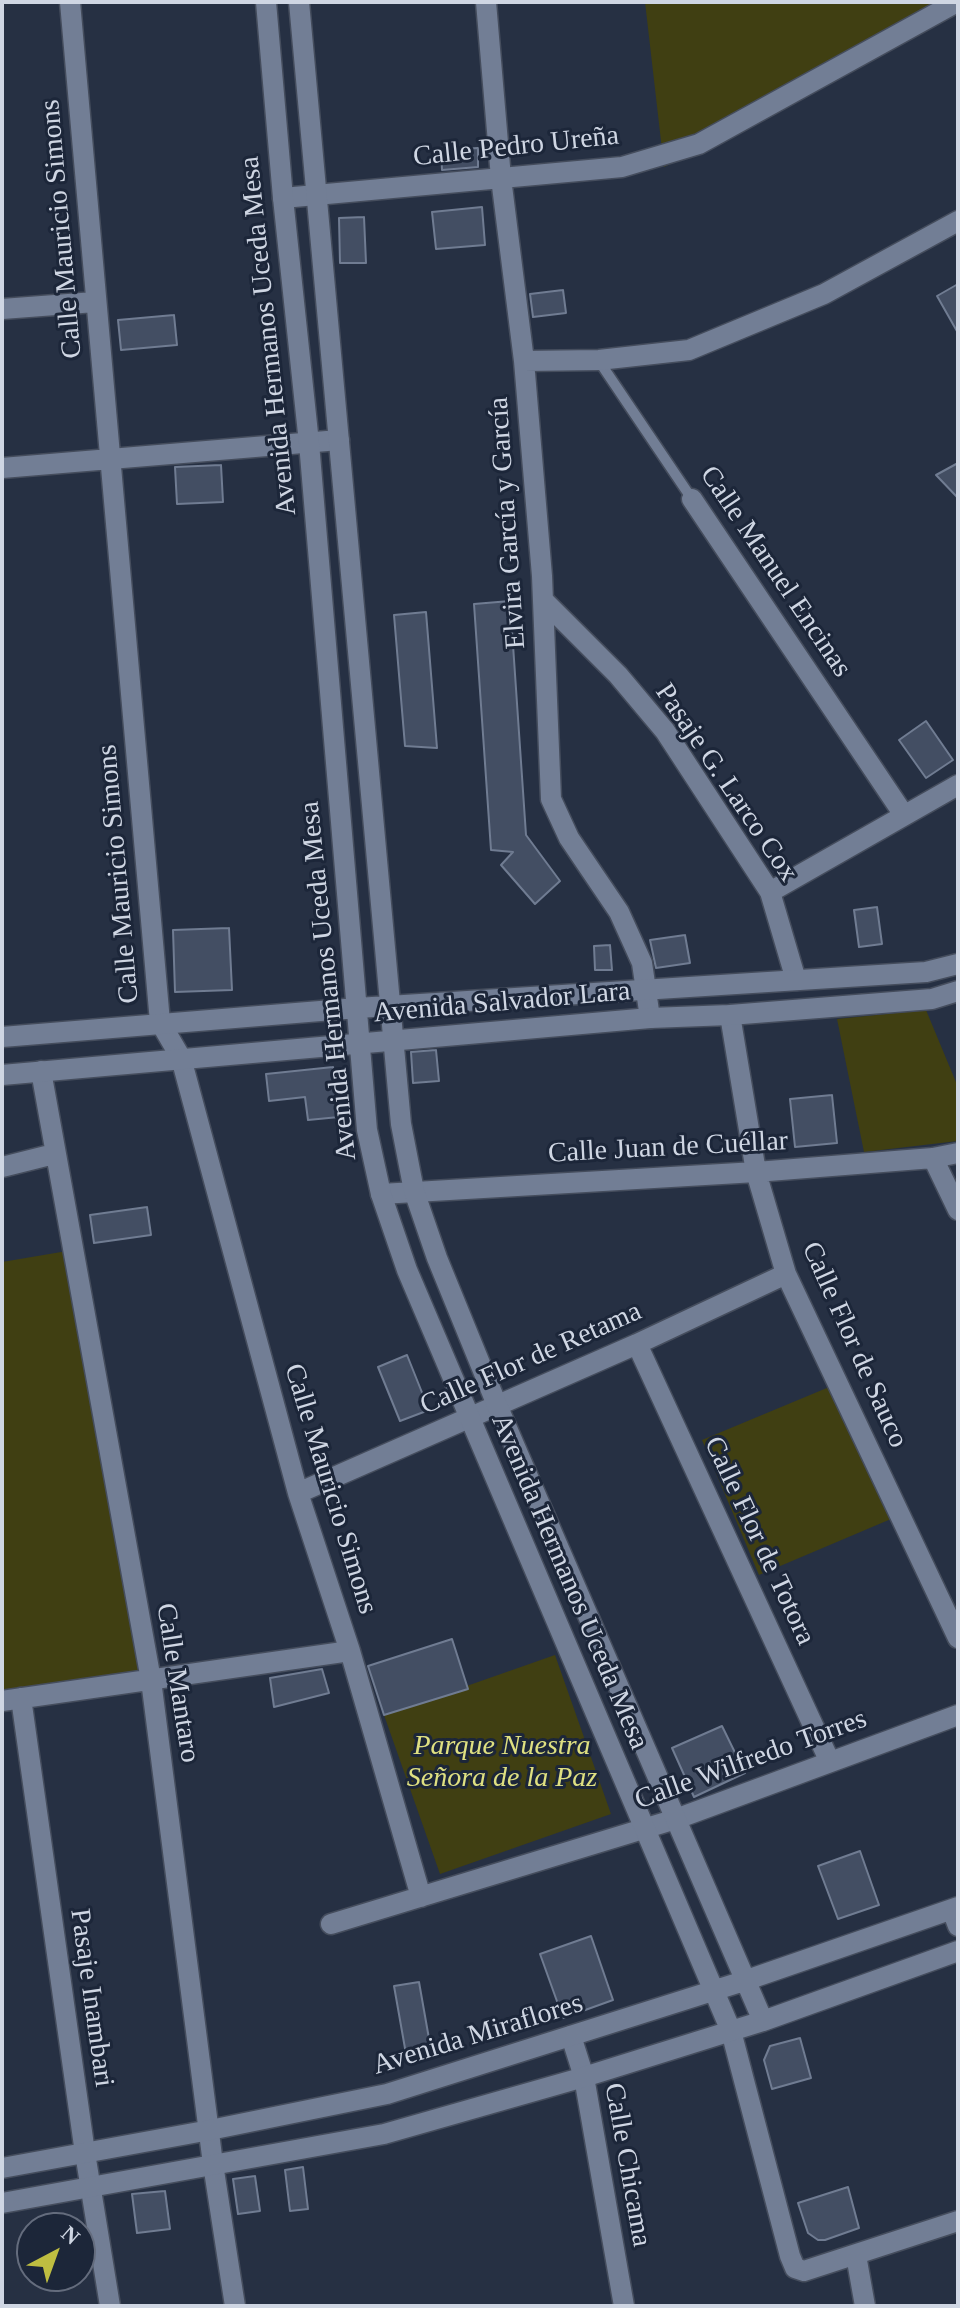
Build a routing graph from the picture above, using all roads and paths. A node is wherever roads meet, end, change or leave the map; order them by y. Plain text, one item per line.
1 (70, 2) edge
2 (266, 2) edge
3 (299, 2) edge
4 (486, 2) edge
5 (957, 2) edge
6 (501, 178) junction
7 (317, 196) junction
8 (283, 198) junction
9 (958, 221) edge
10 (95, 302) junction
11 (2, 309) edge
12 (599, 360) junction
13 (524, 361) junction
14 (339, 440) junction
15 (309, 443) junction
16 (112, 459) junction
17 (2, 468) edge
18 (692, 499) joint
19 (544, 601) junction
20 (369, 768) junction
21 (337, 771) junction
22 (958, 785) edge
23 (904, 815) junction
24 (770, 892) junction
25 (958, 964) edge
26 (796, 980) junction
27 (646, 990) junction
28 (958, 991) edge
29 (390, 1006) junction
30 (357, 1008) junction
31 (730, 1015) junction
32 (650, 1018) junction
33 (160, 1022) junction
34 (2, 1037) edge
35 (394, 1042) junction
36 (361, 1044) junction
37 (181, 1058) junction
38 (41, 1071) junction
39 (2, 1075) edge
40 (958, 1153) edge
41 (54, 1154) junction
42 (933, 1158) junction
43 (2, 1167) edge
44 (756, 1172) junction
45 (414, 1191) junction
46 (381, 1194) junction
47 (958, 1210) edge
48 (786, 1274) junction
49 (637, 1344) junction
50 (497, 1405) junction
51 (469, 1417) junction
52 (298, 1493) junction
53 (958, 1638) edge
54 (350, 1651) junction
55 (151, 1680) junction
56 (11, 1699) edge
57 (958, 1715) edge
58 (830, 1762) junction
59 (676, 1819) junction
60 (644, 1828) junction
61 (421, 1897) junction
62 (956, 1914) edge
63 (331, 1924) dead end
64 (958, 1951) edge
65 (744, 1981) junction
66 (713, 1990) junction
67 (763, 2021) junction
68 (731, 2031) junction
69 (571, 2036) junction
70 (584, 2077) junction
71 (210, 2130) junction
72 (85, 2153) junction
73 (213, 2164) junction
74 (2, 2168) edge
75 (91, 2187) junction
76 (2, 2203) edge
77 (958, 2221) edge
78 (856, 2255) junction
79 (110, 2306) edge
80 (235, 2306) edge
81 (624, 2306) edge
82 (865, 2306) edge

1 - 10 street, Calle Mauricio Simons
2 - 8 street, Avenida Hermanos Uceda Mesa
3 - 7 street, Avenida Hermanos Uceda Mesa
4 - 6 street, Elvira García y García
5 - 6 street, Calle Pedro Ureña
6 - 7 street, Calle Pedro Ureña
6 - 13 street, Elvira García y García
7 - 8 street, Calle Pedro Ureña
7 - 14 street, Avenida Hermanos Uceda Mesa
8 - 15 street, Avenida Hermanos Uceda Mesa
9 - 12 street
10 - 11 street
10 - 16 street, Calle Mauricio Simons
12 - 13 street
12 - 18 lane, Calle Manuel Encinas
13 - 19 street, Elvira García y García
14 - 15 street
14 - 20 street, Avenida Hermanos Uceda Mesa
15 - 16 street
15 - 21 street, Avenida Hermanos Uceda Mesa
16 - 17 street
16 - 33 street, Calle Mauricio Simons
18 - 23 street, Calle Manuel Encinas
19 - 24 street, Pasaje G. Larco Cox
19 - 27 street, Elvira García y García
20 - 21 street
20 - 29 street, Avenida Hermanos Uceda Mesa
21 - 30 street, Avenida Hermanos Uceda Mesa
22 - 23 street
23 - 24 street
24 - 26 street, Pasaje G. Larco Cox
25 - 26 street, Avenida Salvador Lara
26 - 27 street, Avenida Salvador Lara
27 - 29 street, Avenida Salvador Lara
27 - 32 street, Elvira García y García
28 - 31 street, Avenida Salvador Lara
29 - 30 street, Avenida Salvador Lara
29 - 35 street, Avenida Hermanos Uceda Mesa
30 - 33 street, Avenida Salvador Lara
30 - 36 street, Avenida Hermanos Uceda Mesa
31 - 32 street, Avenida Salvador Lara
31 - 44 street, Calle Flor de Sauco
32 - 35 street, Avenida Salvador Lara
33 - 34 street, Avenida Salvador Lara
33 - 37 street, Calle Mauricio Simons
35 - 36 street, Avenida Salvador Lara
35 - 45 street, Avenida Hermanos Uceda Mesa
36 - 37 street, Avenida Salvador Lara
36 - 46 street, Avenida Hermanos Uceda Mesa
37 - 38 street, Avenida Salvador Lara
37 - 52 street, Calle Mauricio Simons
38 - 39 street, Avenida Salvador Lara
38 - 41 street, Calle Mantaro
40 - 42 street, Calle Juan de Cuéllar
41 - 43 street
41 - 55 street, Calle Mantaro
42 - 44 street, Calle Juan de Cuéllar
42 - 47 street
44 - 45 street, Calle Juan de Cuéllar
44 - 48 street, Calle Flor de Sauco
45 - 46 street, Calle Juan de Cuéllar
45 - 50 street, Avenida Hermanos Uceda Mesa
46 - 51 street, Avenida Hermanos Uceda Mesa
48 - 49 street, Calle Flor de Retama
48 - 53 street, Calle Flor de Sauco
49 - 50 street, Calle Flor de Retama
49 - 58 street, Calle Flor de Totora
50 - 51 street, Calle Flor de Retama
50 - 59 street, Avenida Hermanos Uceda Mesa
51 - 52 street, Calle Flor de Retama
51 - 60 street, Avenida Hermanos Uceda Mesa
52 - 54 street, Calle Mauricio Simons
54 - 55 street
54 - 61 street, Calle Mauricio Simons
55 - 56 street
55 - 71 street, Calle Mantaro
56 - 72 street, Pasaje Inambari
57 - 58 street, Calle Wilfredo Torres
58 - 59 street, Calle Wilfredo Torres
59 - 60 street, Calle Wilfredo Torres
59 - 65 street, Avenida Hermanos Uceda Mesa
60 - 61 street, Calle Wilfredo Torres
60 - 66 street, Avenida Hermanos Uceda Mesa
61 - 63 street, Calle Wilfredo Torres
62 - 65 street, Avenida Miraflores
64 - 67 street
65 - 66 street, Avenida Miraflores
65 - 67 street, Avenida Hermanos Uceda Mesa
66 - 68 street, Avenida Hermanos Uceda Mesa
66 - 69 street, Avenida Miraflores
67 - 68 street
68 - 70 street
68 - 78 street, Avenida Hermanos Uceda Mesa
69 - 70 street, Calle Chicama
69 - 71 street, Avenida Miraflores
70 - 73 street
70 - 81 street, Calle Chicama
71 - 72 street, Avenida Miraflores
71 - 73 street, Calle Mantaro
72 - 74 street, Avenida Miraflores
72 - 75 street, Pasaje Inambari
73 - 75 street
73 - 80 street, Calle Mantaro
75 - 76 street
75 - 79 street, Pasaje Inambari
77 - 78 street
78 - 82 street

